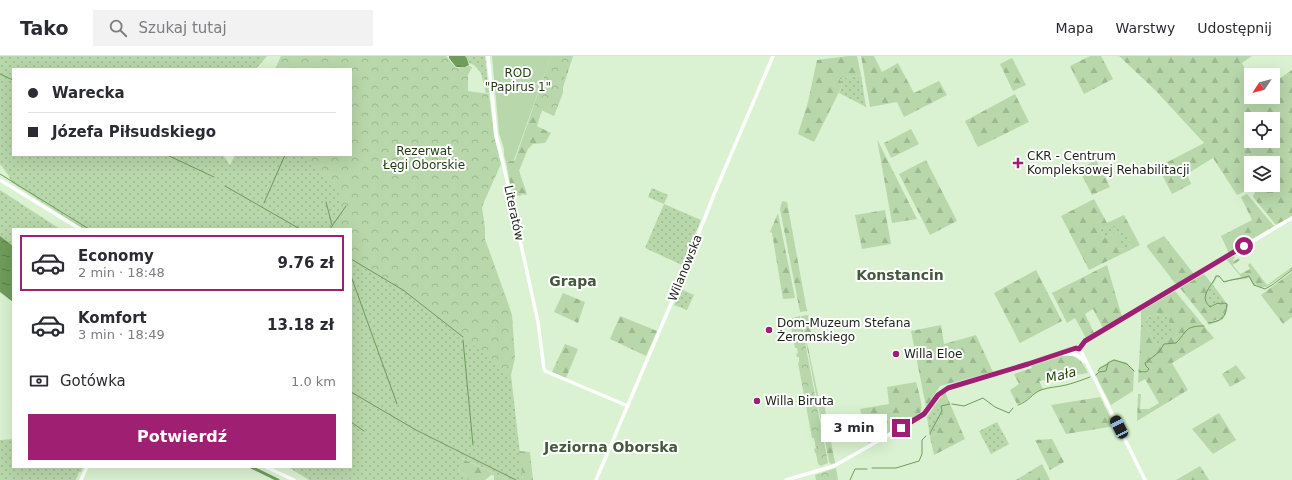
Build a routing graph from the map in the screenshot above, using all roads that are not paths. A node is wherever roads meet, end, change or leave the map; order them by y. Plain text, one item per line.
1 (488, 56) edge
2 (773, 56) edge
3 (0, 180) edge
4 (1292, 218) edge
5 (78, 228) edge
6 (1076, 351) junction
7 (628, 406) junction
8 (87, 468) edge
9 (268, 468) edge
10 (81, 480) edge
11 (294, 480) edge
12 (596, 480) edge
13 (786, 480) edge
14 (1145, 480) edge

1 - 7 street, Literatów
2 - 7 street, Wilanowska
3 - 5 street
4 - 6 street
6 - 13 street
6 - 14 street
7 - 12 street, Wilanowska
8 - 10 street
9 - 11 street

